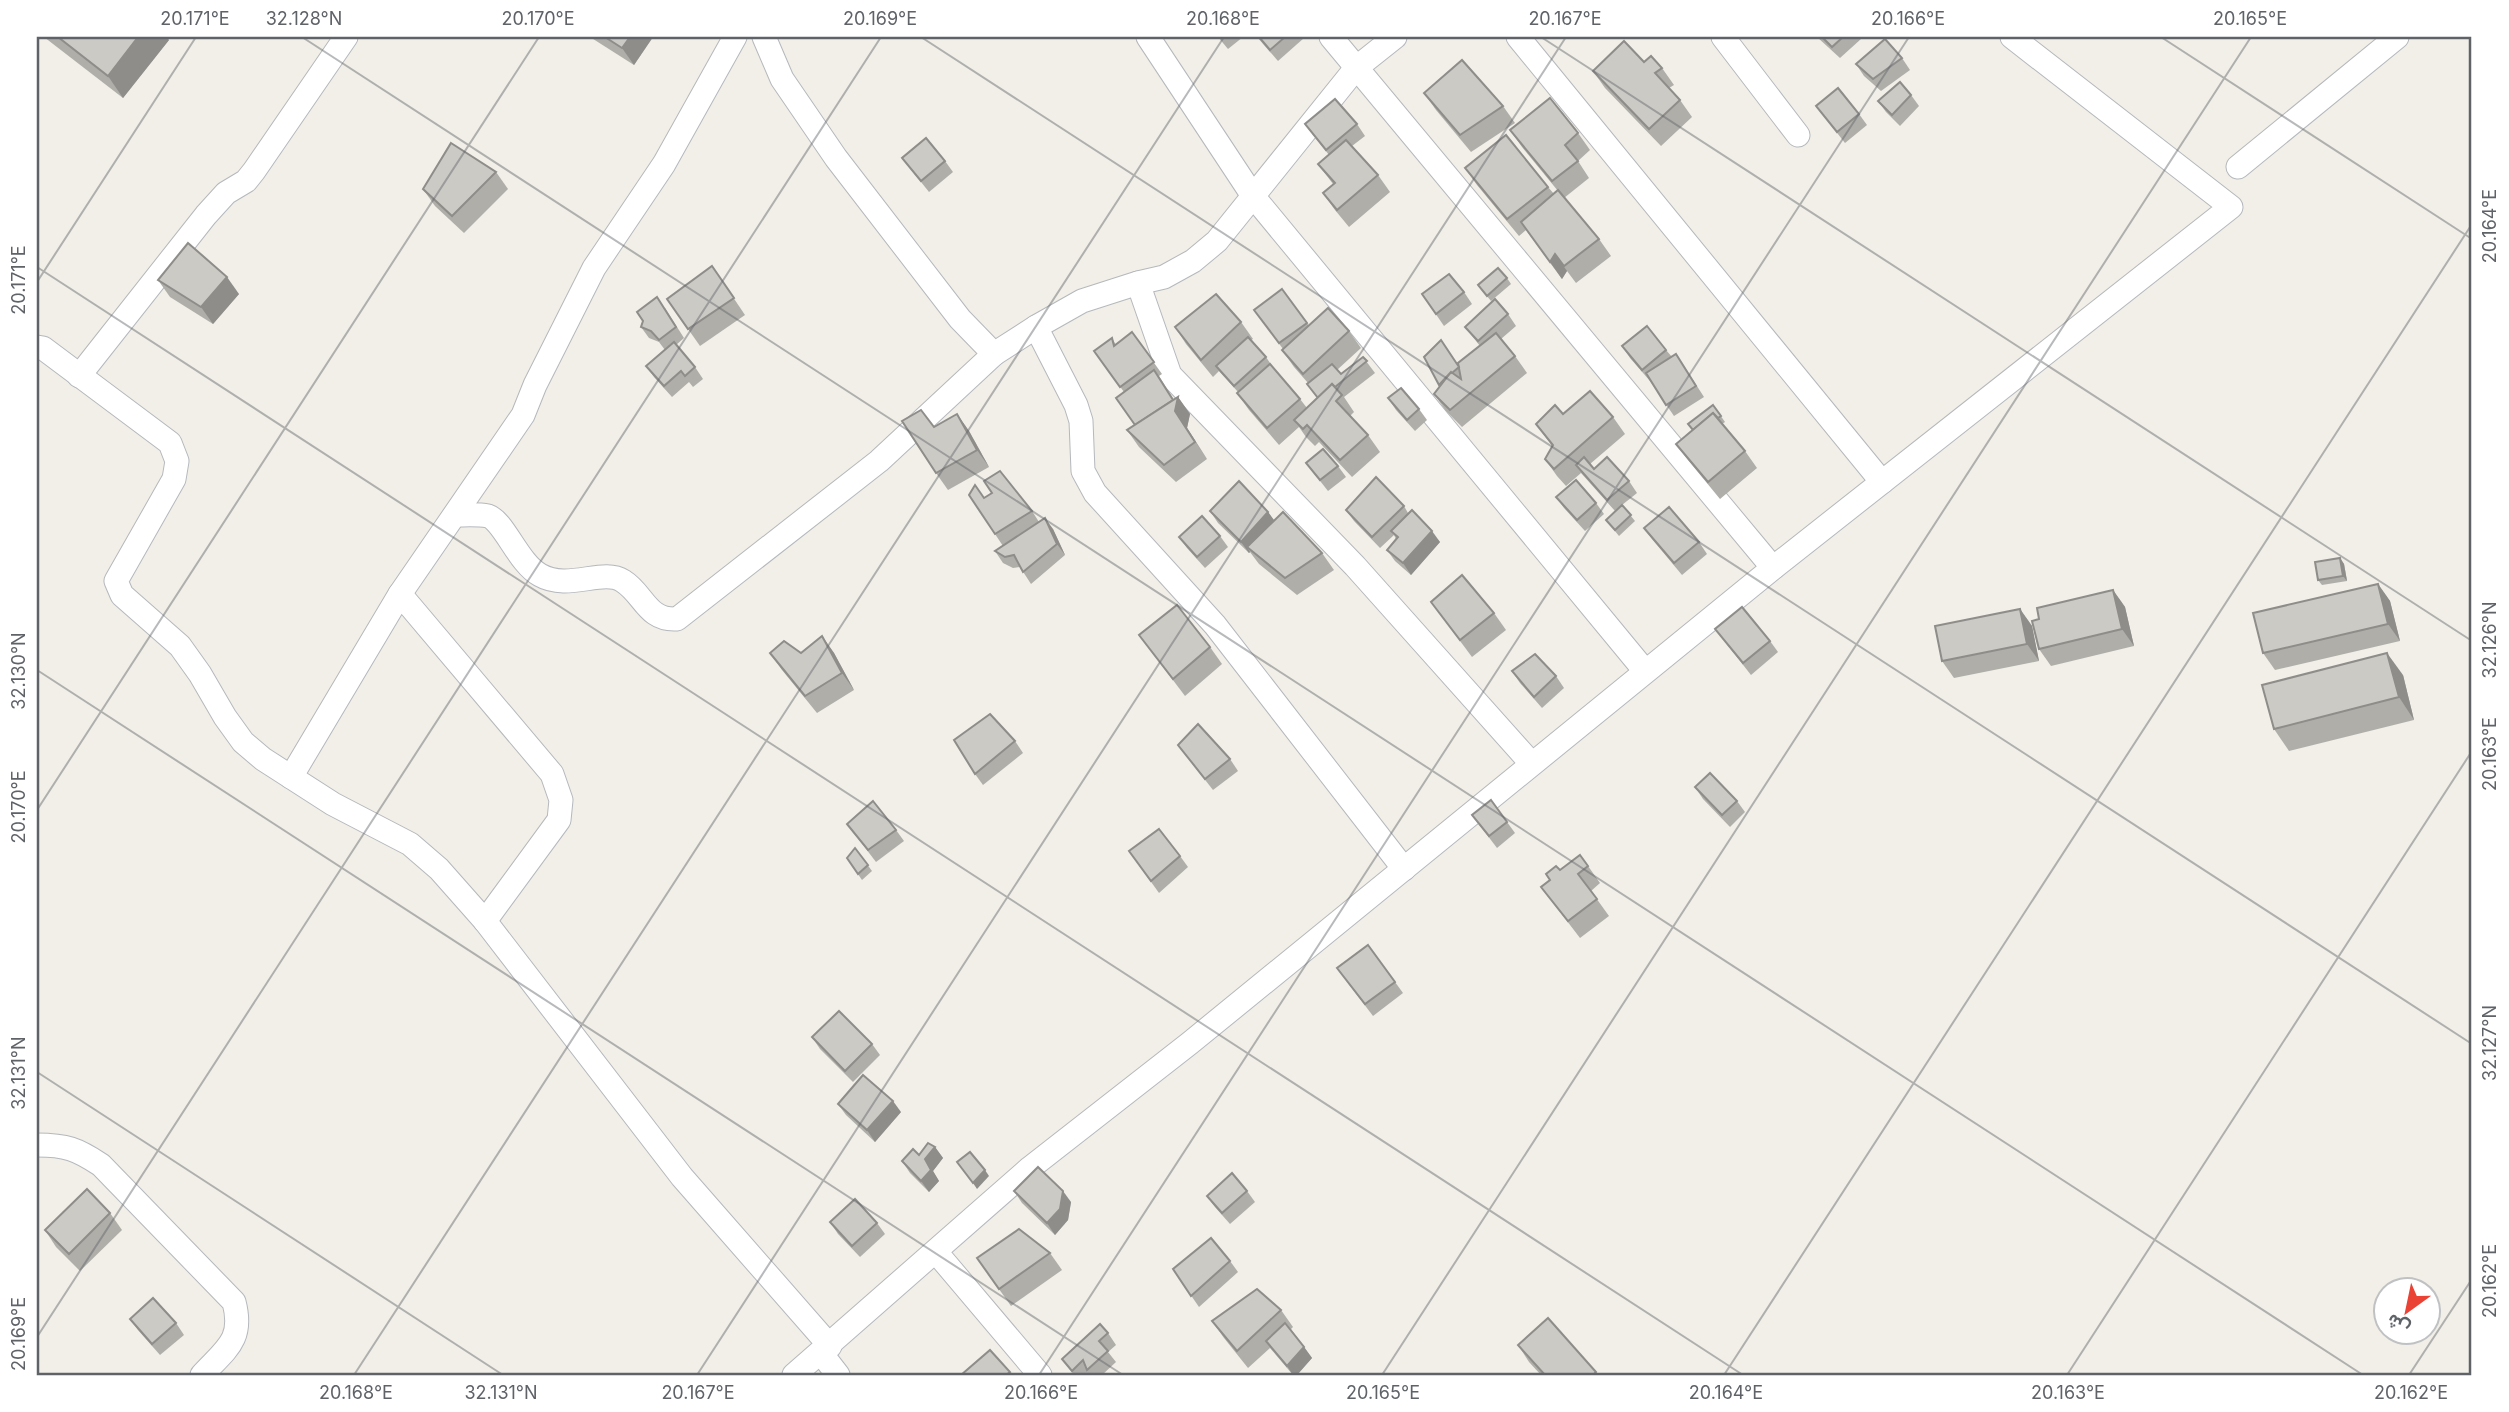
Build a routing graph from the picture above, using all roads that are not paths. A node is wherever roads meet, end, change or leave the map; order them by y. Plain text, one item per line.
1 (346, 37) edge
2 (735, 37) edge
3 (764, 37) edge
4 (1148, 37) edge
5 (1331, 37) edge
6 (1395, 37) edge
7 (1518, 37) edge
8 (1723, 37) edge
9 (2012, 37) edge
10 (2397, 37) edge
11 (1356, 68) junction
12 (1798, 135) dead end
13 (2238, 167) dead end
14 (1254, 196) junction
15 (1138, 283) junction
16 (1036, 327) junction
17 (37, 346) edge
18 (994, 354) junction
19 (79, 376) junction
20 (1882, 482) junction
21 (456, 515) junction
22 (1773, 568) junction
23 (400, 594) junction
24 (1645, 671) junction
25 (1531, 763) junction
26 (291, 777) junction
27 (1404, 869) junction
28 (485, 921) junction
29 (37, 1144) edge
30 (936, 1252) junction
31 (825, 1350) junction
32 (202, 1375) edge
33 (794, 1375) edge
34 (838, 1375) edge
35 (1040, 1375) edge

1 - 19 street
2 - 21 street
3 - 18 street
4 - 14 street
5 - 11 street
6 - 11 street
7 - 20 street
8 - 12 street
9 - 20 street
10 - 13 street
11 - 14 street
11 - 22 street
14 - 15 street
14 - 24 street
15 - 16 street
15 - 25 street
16 - 18 street
16 - 27 street
17 - 19 street
18 - 21 street
19 - 26 street
20 - 22 street
21 - 23 street
22 - 24 street
23 - 26 street
23 - 28 street
24 - 25 street
25 - 27 street
26 - 28 street
27 - 30 street
28 - 31 street
29 - 32 street
30 - 31 street
30 - 35 street
31 - 33 street
31 - 34 street

